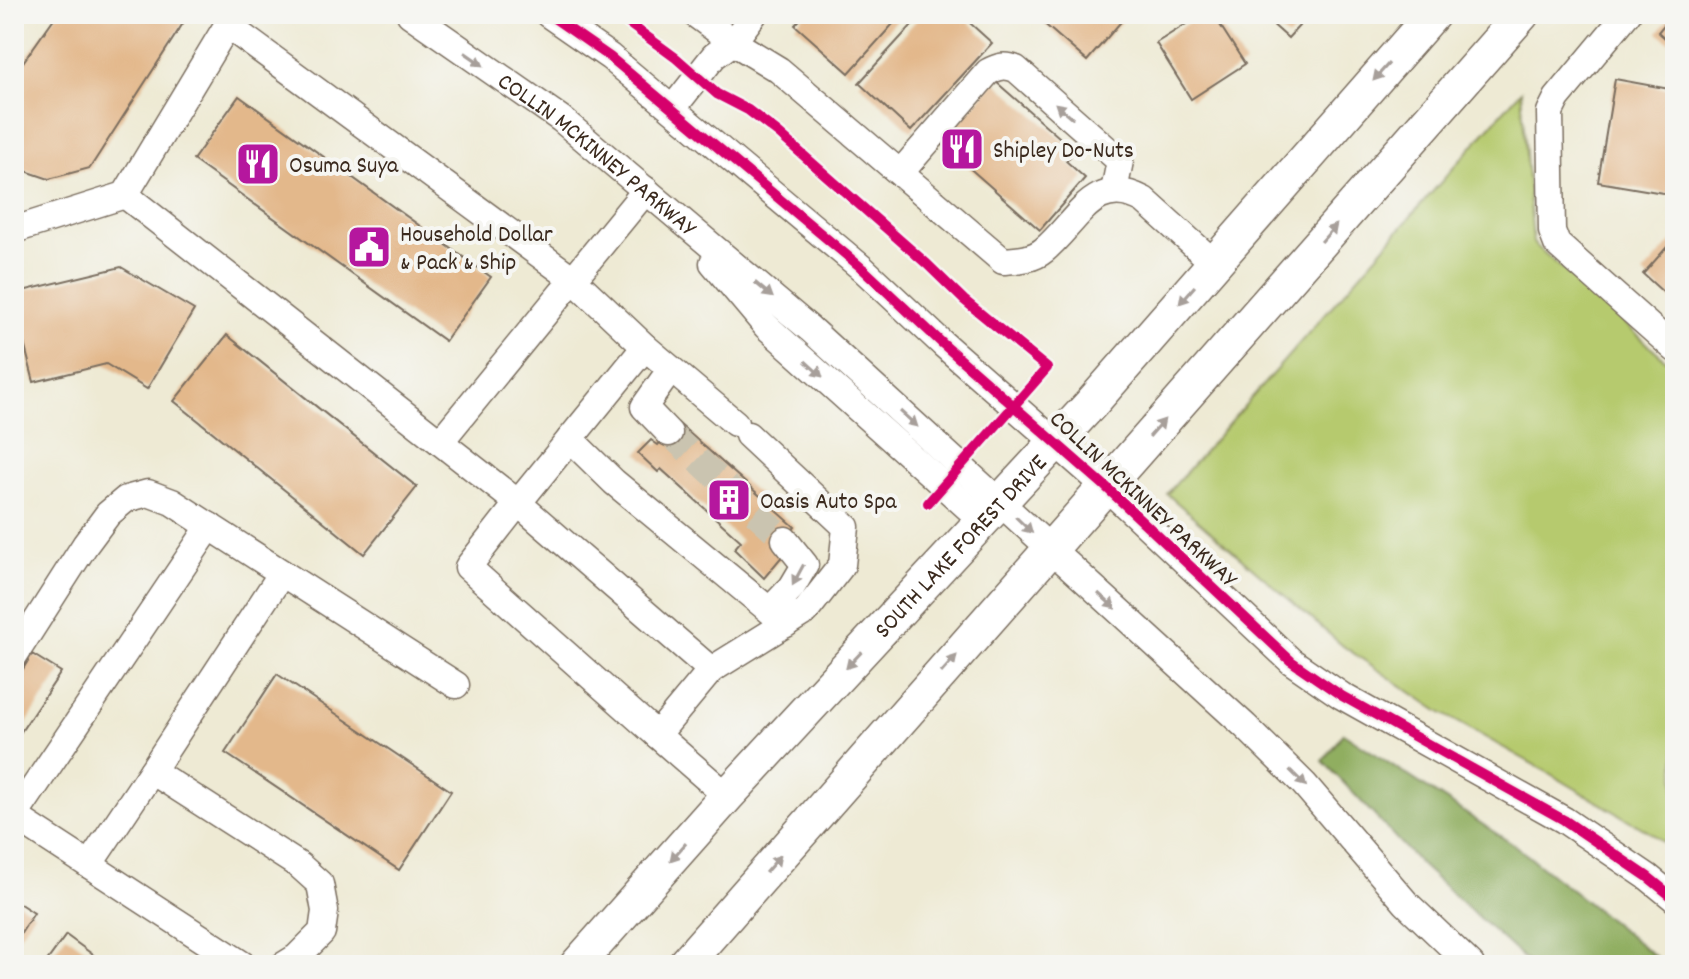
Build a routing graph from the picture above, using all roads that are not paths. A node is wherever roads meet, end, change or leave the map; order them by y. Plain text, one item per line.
1 (410, 14) edge
2 (548, 14) edge
3 (695, 14) edge
4 (754, 14) edge
5 (1433, 14) edge
6 (1522, 14) edge
7 (1627, 14) edge
8 (230, 20) edge
9 (733, 42) junction
10 (673, 108) junction
11 (901, 172) junction
12 (646, 190) junction
13 (1114, 191) junction
14 (125, 195) junction
15 (14, 230) edge
16 (1214, 263) junction
17 (573, 279) junction
18 (645, 347) junction
19 (1675, 349) edge
20 (671, 369) junction
21 (669, 433) tunnel mouth
22 (570, 439) junction
23 (1055, 441) junction
24 (440, 442) junction
25 (1105, 486) junction
26 (518, 503) junction
27 (991, 511) junction
28 (210, 526) junction
29 (785, 540) tunnel mouth
30 (1049, 549) junction
31 (282, 573) junction
32 (778, 617) junction
33 (14, 656) edge
34 (711, 670) junction
35 (456, 685) dead end
36 (657, 735) junction
37 (152, 771) junction
38 (727, 796) junction
39 (14, 816) edge
40 (89, 865) junction
41 (1675, 899) edge
42 (243, 965) edge
43 (284, 965) edge
44 (577, 965) edge
45 (684, 965) edge
46 (1471, 965) edge

1 -> 12 street, COLLIN MCKINNEY PARKWAY
2 - 10 street, COLLIN MCKINNEY PARKWAY
3 - 9 street
4 - 9 street
5 -> 16 main road, SOUTH LAKE FOREST DRIVE
25 -> 6 main road
7 - 19 street
8 - 14 street
8 - 17 street
9 - 10 street
9 - 11 street
10 - 23 street, COLLIN MCKINNEY PARKWAY
11 - 13 street
13 -> 11 street
12 - 17 street
12 -> 27 street, COLLIN MCKINNEY PARKWAY
13 - 16 street
14 - 15 street
14 - 24 street
16 -> 23 main road, SOUTH LAKE FOREST DRIVE
17 - 18 street
17 - 24 street
18 - 20 street
18 - 22 street
20 - 21 street
20 - 32 street
22 - 26 street
22 - 32 street
23 - 25 street, COLLIN MCKINNEY PARKWAY
23 - 27 main road, SOUTH LAKE FOREST DRIVE
24 - 26 street
25 - 30 main road
25 - 41 street, COLLIN MCKINNEY PARKWAY
26 - 34 street
26 - 36 street
27 -> 30 street, COLLIN MCKINNEY PARKWAY
27 -> 38 main road, SOUTH LAKE FOREST DRIVE
28 - 31 street
28 - 33 street
28 - 39 street
29 -> 32 street
45 -> 30 main road
30 -> 46 street, COLLIN MCKINNEY PARKWAY
31 - 35 street
31 - 37 street
32 - 34 street
34 - 36 street
36 - 38 street
37 - 40 street
37 - 43 street
38 -> 44 main road, SOUTH LAKE FOREST DRIVE
39 - 40 street
40 - 42 street

